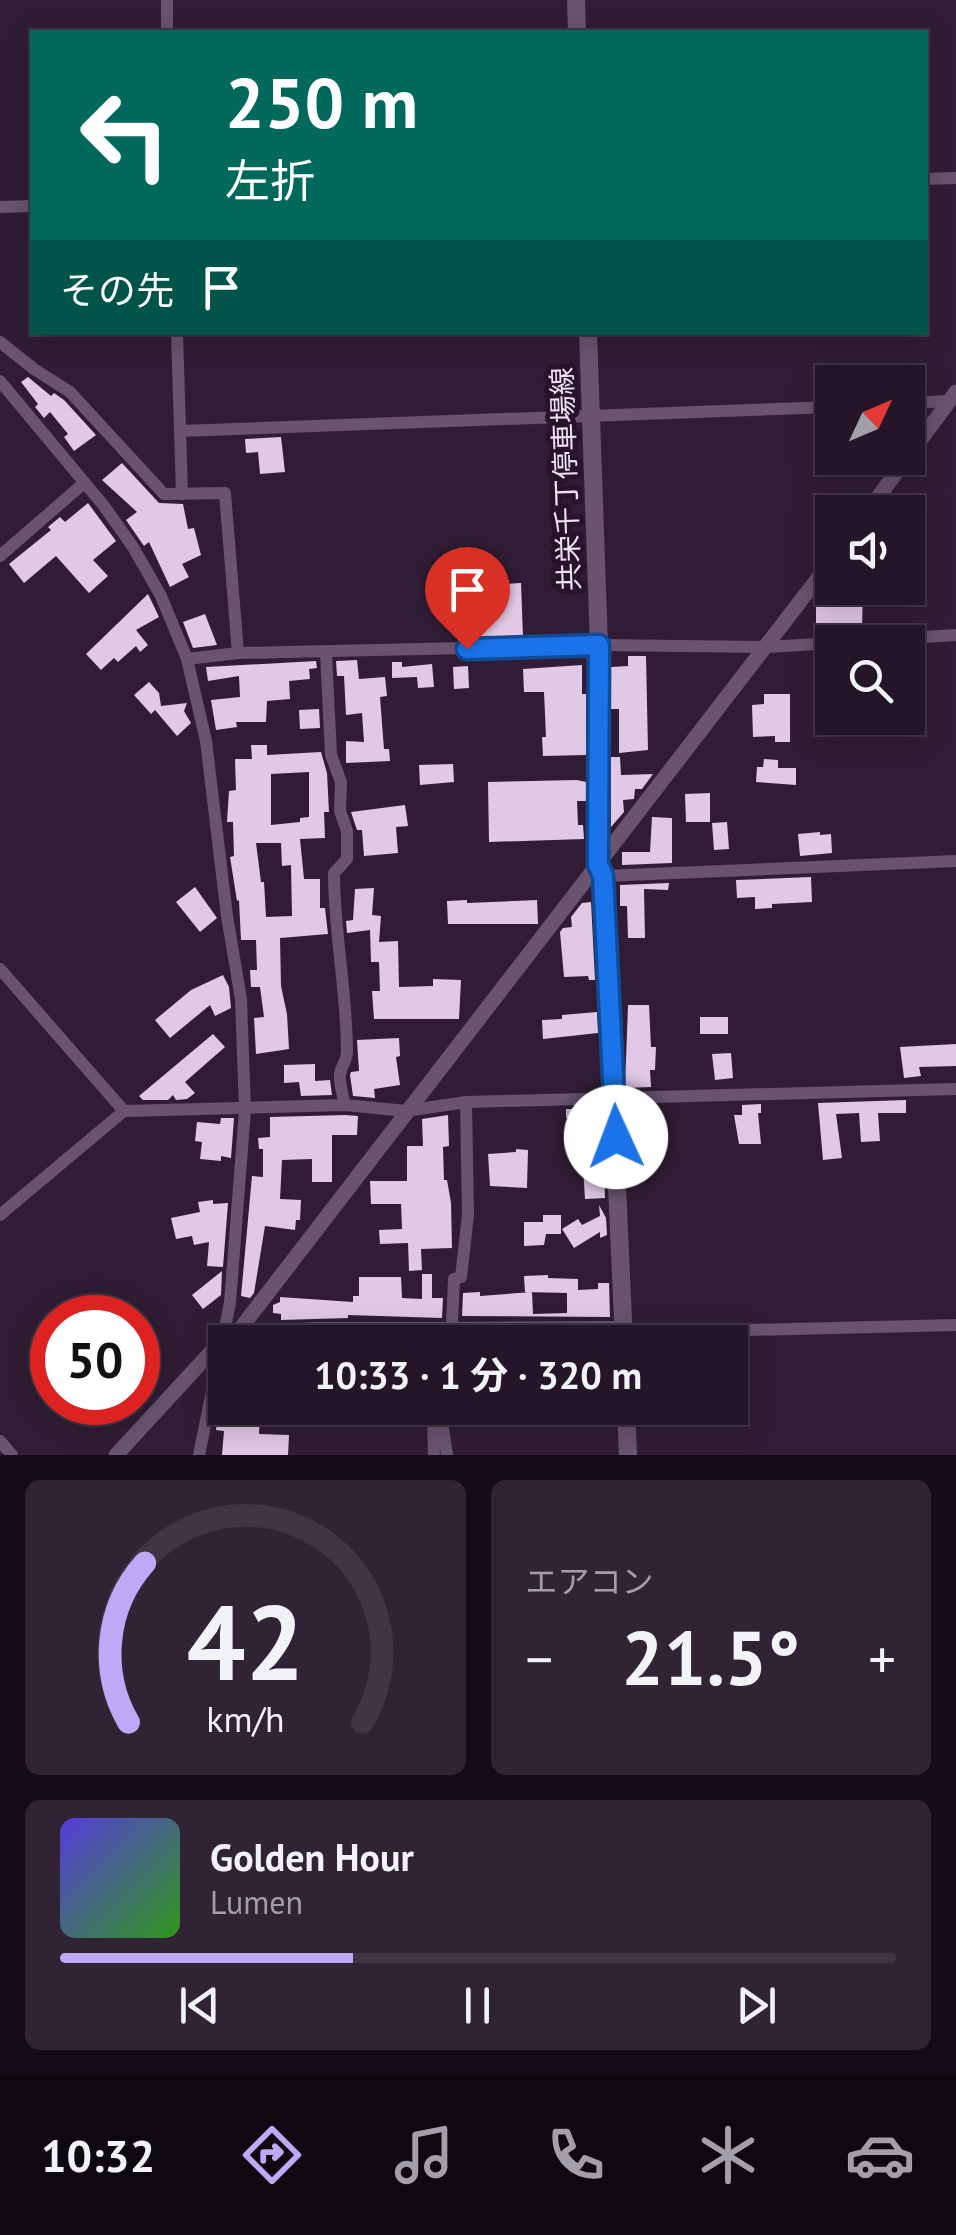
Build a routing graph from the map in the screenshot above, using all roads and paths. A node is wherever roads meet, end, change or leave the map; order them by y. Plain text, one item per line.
1 (166, 0) edge
2 (576, 0) edge
3 (168, 30) edge
4 (577, 30) edge
5 (956, 178) edge
6 (928, 179) edge
7 (30, 206) edge
8 (0, 207) edge
9 (177, 335) edge
10 (588, 335) edge
11 (0, 342) edge
12 (0, 381) edge
13 (952, 397) edge
14 (925, 401) edge
15 (815, 408) edge
16 (591, 418) junction
17 (180, 431) junction
18 (84, 483) junction
19 (182, 494) junction
20 (880, 495) edge
21 (0, 556) edge
22 (815, 583) edge
23 (956, 636) edge
24 (925, 638) edge
25 (815, 644) edge
26 (599, 645) junction
27 (768, 647) junction
28 (238, 653) junction
29 (326, 653) junction
30 (187, 658) junction
31 (956, 860) edge
32 (600, 870) junction
33 (0, 968) edge
34 (956, 1089) edge
35 (615, 1098) junction
36 (466, 1102) junction
37 (345, 1105) junction
38 (244, 1110) junction
39 (124, 1111) junction
40 (406, 1111) junction
41 (0, 1215) edge
42 (230, 1325) edge
43 (239, 1325) edge
44 (452, 1325) edge
45 (624, 1325) edge
46 (956, 1325) edge
47 (748, 1333) edge
48 (208, 1359) edge
49 (208, 1420) edge
50 (435, 1425) edge
51 (440, 1425) edge
52 (627, 1425) edge
53 (0, 1441) edge
54 (12, 1455) edge
55 (116, 1455) edge
56 (199, 1455) edge
57 (434, 1455) edge
58 (448, 1455) edge
59 (628, 1455) edge

1 - 3 street
2 - 4 main road
5 - 6 street
7 - 8 street
9 - 17 street
10 - 16 main road, 共栄千丁停車場線
11 - 19 street
12 - 18 street
13 - 14 street
13 - 20 street
15 - 16 street
16 - 17 street
16 - 26 main road, 共栄千丁停車場線
17 - 19 street
18 - 21 street
18 - 30 street
19 - 28 street
22 - 27 street
23 - 24 street
25 - 27 street
26 - 27 street
26 - 29 street
26 - 32 main road, 共栄千丁停車場線
27 - 32 street
28 - 29 street
28 - 30 street
29 - 37 street
30 - 38 street
31 - 32 street
32 - 35 main road, 共栄千丁停車場線
32 - 40 street
33 - 39 street
34 - 35 street
35 - 36 street
35 - 45 main road, 共栄千丁停車場線
36 - 40 street
36 - 44 street
37 - 38 street
37 - 40 street
38 - 39 street
38 - 42 street
39 - 41 street
40 - 43 street
46 - 47 street
48 - 55 street
49 - 56 street
50 - 57 street
51 - 58 street
52 - 59 main road
53 - 54 street

